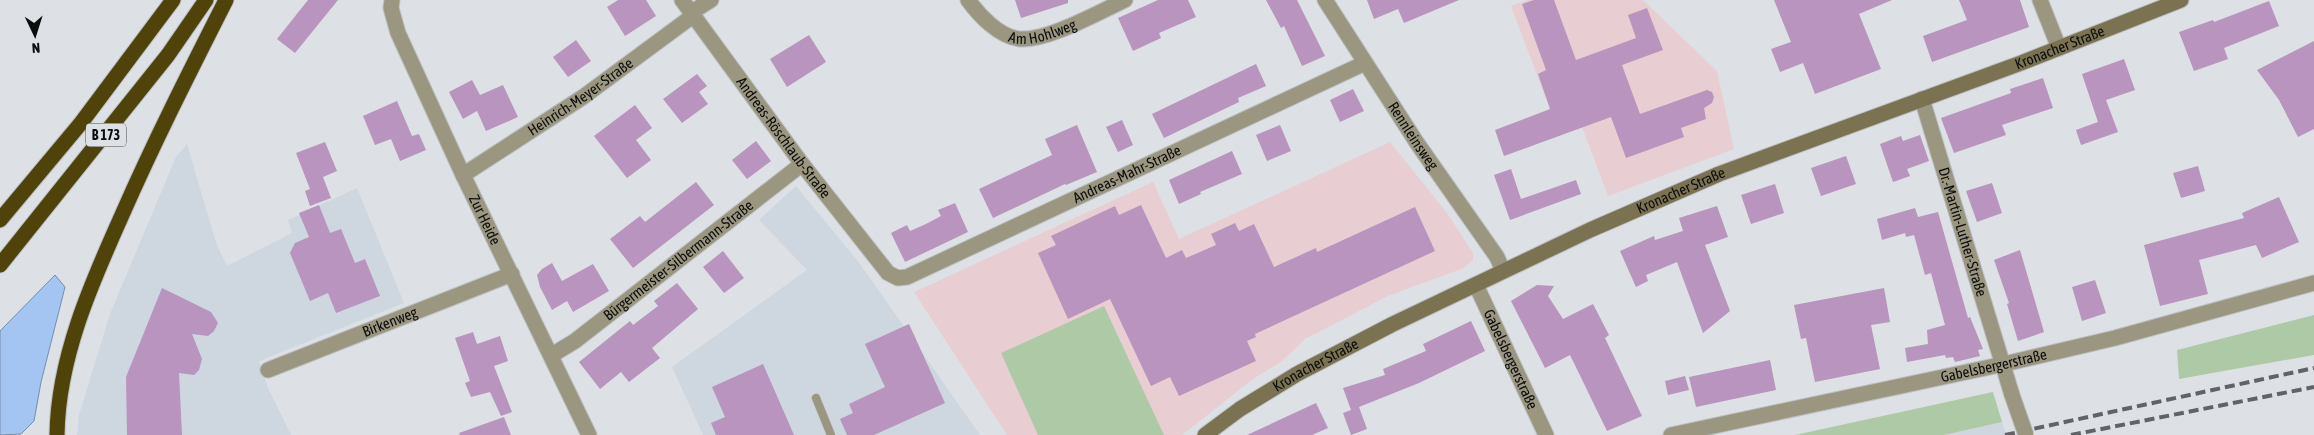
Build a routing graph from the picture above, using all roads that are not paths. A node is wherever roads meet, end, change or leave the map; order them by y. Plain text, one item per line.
1 (173, 0) edge
2 (206, 0) edge
3 (226, 0) edge
4 (392, 0) edge
5 (682, 0) edge
6 (711, 0) edge
7 (968, 0) edge
8 (1125, 0) edge
9 (1325, 0) edge
10 (2040, 0) edge
11 (2181, 0) edge
12 (693, 13) junction
13 (2059, 48) junction
14 (1365, 63) junction
15 (1922, 100) junction
16 (802, 164) junction
17 (463, 175) junction
18 (0, 220) edge
19 (0, 266) edge
20 (1503, 271) junction
21 (888, 273) joint
22 (512, 274) junction
23 (2314, 283) edge
24 (1476, 284) junction
25 (552, 355) junction
26 (2004, 364) junction
27 (268, 370) dead end
28 (816, 398) dead end
29 (57, 435) edge
30 (590, 435) edge
31 (830, 435) edge
32 (1205, 435) edge
33 (1546, 435) edge
34 (1671, 435) edge
35 (2026, 435) edge

1 - 18 highway, B 173
2 - 19 highway, B 173
3 - 29 highway
4 - 17 street, Zur Heide
5 - 12 street, Andreas-Röschlaub-Straße
6 - 12 street, Heinrich-Meyer-Straße
7 - 8 street, Am Hohlweg
9 - 14 street, Rennleinsweg
10 - 13 street
11 - 13 street, Kronacher Straße
12 - 16 street, Andreas-Röschlaub-Straße
12 - 17 street, Heinrich-Meyer-Straße
13 - 15 street, Kronacher Straße
14 - 20 street, Rennleinsweg
14 - 21 street, Andreas-Mahr-Straße
15 - 20 street, Kronacher Straße
15 - 26 street, Dr.-Martin-Luther-Straße
16 - 21 street, Andreas-Röschlaub-Straße
16 - 25 street, Bürgermeister-Silbermann-Straße
17 - 22 street, Zur Heide
20 - 24 street, Kronacher Straße
22 - 25 street, Zur Heide
22 - 27 street, Birkenweg
23 - 26 street, Gabelsbergerstraße
24 - 32 street, Kronacher Straße
24 - 33 street, Gabelsbergerstraße
25 - 30 street, Zur Heide
26 - 34 street, Gabelsbergerstraße
26 - 35 street, Dr.-Martin-Luther-Straße, bridge
28 - 31 lane

